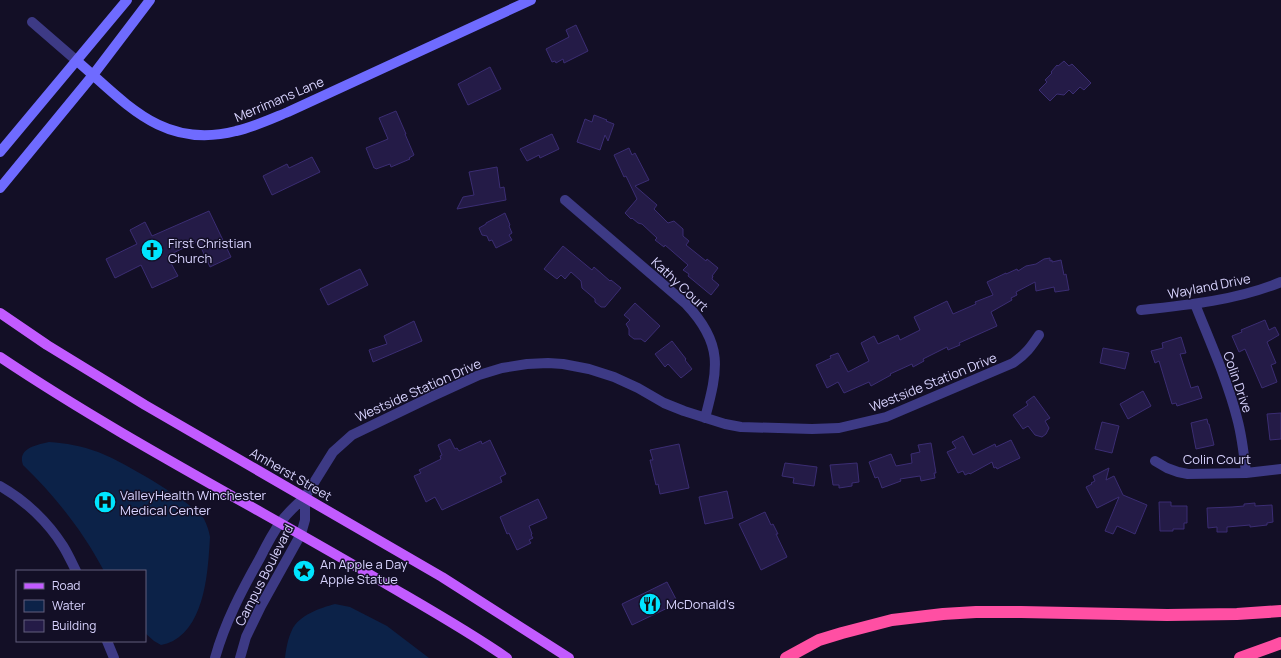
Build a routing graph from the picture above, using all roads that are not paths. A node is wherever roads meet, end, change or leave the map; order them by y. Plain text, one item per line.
1 (127, 0) edge
2 (150, 0) edge
3 (531, 0) edge
4 (32, 22) dead end
5 (77, 60) junction
6 (93, 74) junction
7 (0, 152) edge
8 (0, 188) edge
9 (565, 200) dead end
10 (1281, 282) edge
11 (1194, 304) junction
12 (1142, 310) dead end
13 (0, 313) edge
14 (1039, 335) dead end
15 (0, 357) edge
16 (705, 418) junction
17 (1155, 461) dead end
18 (1281, 469) edge
19 (1246, 473) junction
20 (0, 486) edge
21 (305, 497) junction
22 (280, 523) junction
23 (301, 534) junction
24 (75, 570) edge
25 (1281, 611) edge
26 (107, 642) edge
27 (1281, 643) edge
28 (114, 658) edge
29 (215, 658) edge
30 (240, 658) edge
31 (507, 658) edge
32 (569, 658) edge
33 (786, 658) edge
34 (1240, 658) edge

1 - 5 main road
2 - 6 main road
3 - 6 main road, Merrimans Lane
4 - 5 street, Merrimans Lane
5 - 6 main road, Merrimans Lane
5 - 7 main road
6 - 8 main road
9 - 16 street, Kathy Court
10 - 11 street, Wayland Drive
11 - 12 street, Wayland Drive
11 - 19 street, Colin Drive
13 - 21 main road, Amherst Street
14 - 16 street, Westside Station Drive
15 - 22 main road
16 - 21 street, Westside Station Drive
17 - 19 street, Colin Court
18 - 19 street, Colin Court
20 - 24 street
21 - 22 street, Campus Boulevard
21 - 23 street, Campus Boulevard
21 - 32 main road, Amherst Street
22 - 23 main road
22 - 29 street, Campus Boulevard
23 - 30 street, Campus Boulevard
23 - 31 main road
25 - 33 highway
26 - 28 street
27 - 34 highway

